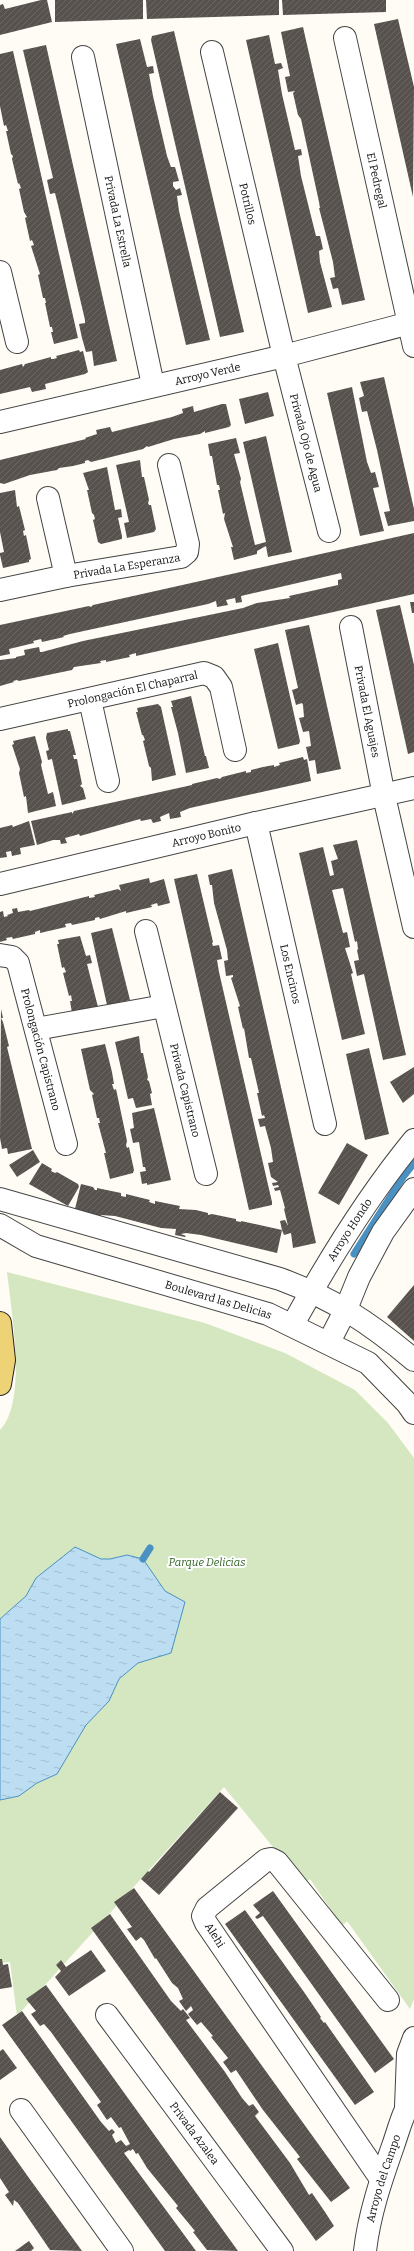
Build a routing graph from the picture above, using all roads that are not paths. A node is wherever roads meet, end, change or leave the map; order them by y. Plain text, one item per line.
1 (345, 38) dead end
2 (212, 52) dead end
3 (83, 57) dead end
4 (0, 272) edge
5 (411, 323) edge
6 (16, 342) dead end
7 (414, 346) edge
8 (284, 356) junction
9 (153, 385) junction
10 (0, 422) edge
11 (169, 465) dead end
12 (48, 498) dead end
13 (329, 530) dead end
14 (66, 576) junction
15 (0, 590) edge
16 (351, 627) dead end
17 (90, 700) junction
18 (0, 719) edge
19 (235, 750) dead end
20 (108, 781) dead end
21 (414, 788) edge
22 (384, 796) junction
23 (256, 823) junction
24 (0, 884) edge
25 (414, 927) edge
26 (146, 931) dead end
27 (6, 956) edge
28 (164, 1006) junction
29 (36, 1029) junction
30 (326, 1124) dead end
31 (414, 1140) edge
32 (66, 1144) dead end
33 (206, 1174) dead end
34 (414, 1189) edge
35 (0, 1199) edge
36 (0, 1225) edge
37 (312, 1291) junction
38 (346, 1309) junction
39 (0, 1322) edge
40 (293, 1324) junction
41 (329, 1342) junction
42 (414, 1360) edge
43 (0, 1384) edge
44 (414, 1413) edge
45 (388, 2000) dead end
46 (107, 2016) dead end
47 (414, 2038) edge
48 (410, 2101) edge
49 (21, 2110) dead end
50 (381, 2180) junction
51 (122, 2251) edge
52 (282, 2251) edge
53 (365, 2251) edge

1 - 5 street, El Pedregal
2 - 8 street, Potrillos
3 - 9 street, Privada La Estrella
4 - 6 street
5 - 7 street, El Pedregal
5 - 8 street, Arroyo Verde
8 - 9 street, Arroyo Verde
8 - 13 street, Privada Ojo de Agua
9 - 10 street, Arroyo Verde
11 - 14 street, Privada La Esperanza
12 - 14 street
14 - 15 street, Privada La Esperanza
16 - 22 street, Privada El Aguajes
17 - 18 street, Prolongación El Chaparral
17 - 19 street, Prolongación El Chaparral
17 - 20 street
21 - 22 street, Arroyo Bonito
22 - 23 street, Arroyo Bonito
22 - 25 street, Privada El Aguajes
23 - 24 street, Arroyo Bonito
23 - 30 street, Los Encinos
26 - 28 street, Privada Capistrano
27 - 29 street, Prolongación Capistrano
28 - 29 street
28 - 33 street, Privada Capistrano
29 - 32 street, Prolongación Capistrano
31 - 37 street, Arroyo Hondo
34 - 38 street
35 - 37 street
36 - 40 street, Boulevard las Delicias
37 - 38 street
37 - 40 street, Arroyo Hondo
38 - 41 street
38 - 42 street
39 - 43 main road
40 - 41 street, Boulevard las Delicias
41 - 44 street, Boulevard las Delicias
45 - 50 street, Alehi
46 - 52 street, Privada Azalea
47 - 48 street, Arroyo del Campo
48 - 50 street, Arroyo del Campo
49 - 51 street
50 - 53 street, Arroyo del Campo

